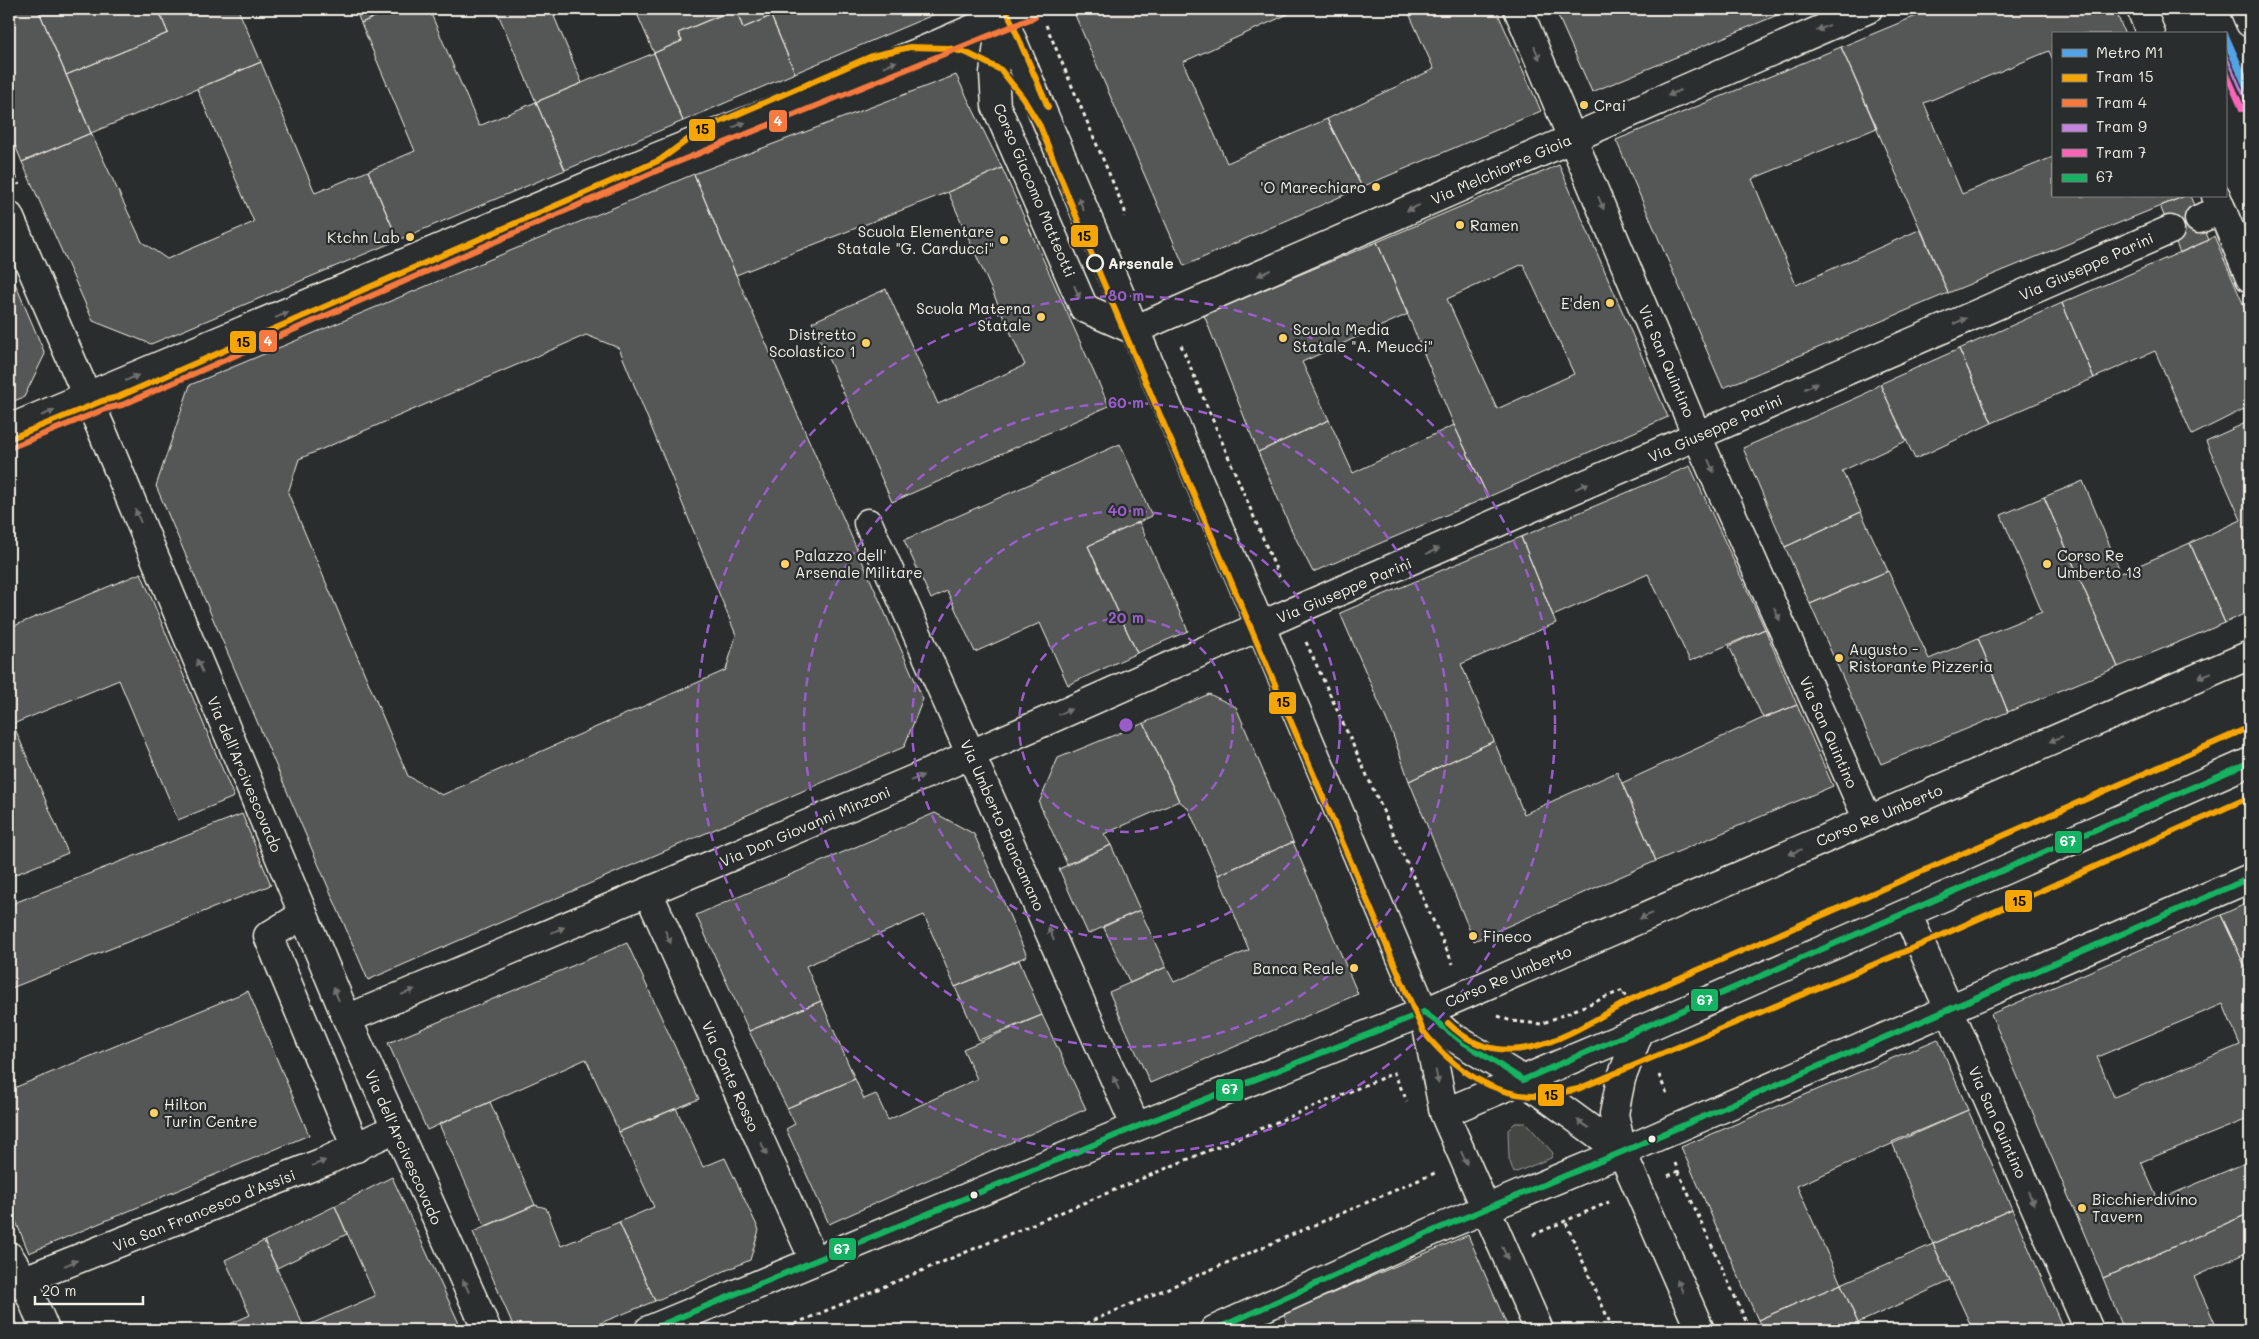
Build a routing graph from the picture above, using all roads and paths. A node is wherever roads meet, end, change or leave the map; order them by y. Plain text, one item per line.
1 (1518, 9) edge
2 (1868, 9) edge
3 (2141, 9) edge
4 (2244, 9) edge
5 (1016, 12) edge
6 (2250, 23) edge
7 (2150, 32) edge
8 (1573, 138) junction
9 (2213, 208) edge
10 (9, 216) edge
11 (1123, 220) dead end
12 (2170, 230) dead end
13 (2250, 278) edge
14 (1169, 315) junction
15 (1134, 330) junction
16 (88, 397) junction
17 (9, 429) edge
18 (1698, 436) junction
19 (868, 523) dead end
20 (1294, 611) junction
21 (1260, 626) junction
22 (2250, 655) edge
23 (971, 753) junction
24 (2250, 762) edge
25 (1868, 820) junction
26 (2250, 878) edge
27 (648, 892) junction
28 (1907, 913) junction
29 (303, 915) junction
30 (1450, 960) dead end
31 (1949, 1010) junction
32 (1424, 1012) junction
33 (347, 1019) junction
34 (1640, 1030) junction
35 (1523, 1080) junction
36 (1410, 1108) dead end
37 (1444, 1113) junction
38 (1136, 1127) junction
39 (396, 1128) junction
40 (356, 1148) junction
41 (1622, 1152) junction
42 (1433, 1165) dead end
43 (1678, 1171) dead end
44 (1486, 1209) junction
45 (1566, 1222) dead end
46 (9, 1256) edge
47 (814, 1260) junction
48 (16, 1283) edge
49 (1251, 1323) edge
50 (45, 1330) edge
51 (487, 1330) edge
52 (649, 1330) edge
53 (780, 1330) edge
54 (1070, 1330) edge
55 (1214, 1330) edge
56 (1539, 1330) edge
57 (1613, 1330) edge
58 (1700, 1330) edge
59 (1750, 1330) edge
60 (2089, 1330) edge

1 -> 8 street, Via San Quintino
2 -> 8 street, Via Melchiorre Gioia
3 - 7 street
4 - 6 street
5 - 11 path
15 -> 5 street
5 -> 15 street, Corso Giacomo Matteotti
16 -> 5 street
8 -> 14 street, Via Melchiorre Gioia
8 -> 18 street, Via San Quintino
9 - 13 street
10 - 16 street, Via dell'Arcivescovado
18 -> 12 street, Via Giuseppe Parini
14 - 15 street, Via Melchiorre Gioia
14 - 20 path
15 - 21 street
17 -> 16 street
29 -> 16 street, Via dell'Arcivescovado
20 -> 18 street, Via Giuseppe Parini
18 -> 25 street, Via San Quintino
19 - 23 street, Via Umberto Biancamano
20 - 21 street, Via Giuseppe Parini
20 - 30 path
23 -> 21 street, Via Don Giovanni Minzoni
21 - 32 street
22 -> 25 street, Corso Re Umberto
27 -> 23 street, Via Don Giovanni Minzoni
38 -> 23 street, Via Umberto Biancamano
24 - 28 street
25 -> 32 street, Corso Re Umberto
26 - 31 street
33 -> 27 street, Via Don Giovanni Minzoni
27 -> 47 street, Via Conte Rosso
28 - 31 street, Via San Quintino
28 - 34 street
33 -> 29 street, Via dell'Arcivescovado
29 - 40 street
31 - 41 street
31 -> 60 street, Via San Quintino
32 - 35 street
32 -> 37 street
32 - 38 street, Corso Re Umberto
33 - 39 street, Via dell'Arcivescovado
34 - 35 street
34 - 41 street
35 - 37 street
41 -> 35 street
36 - 53 path
37 -> 44 street
38 - 47 street, Corso Re Umberto
39 - 40 street, Via San Francesco d'Assisi
51 -> 39 street, Via dell'Arcivescovado
48 -> 40 street, Via San Francesco d'Assisi
41 - 44 street
58 -> 41 street
42 - 54 path
43 - 59 path
44 - 49 street
44 -> 56 street
45 - 57 path
46 - 48 street
47 - 52 street, Corso Re Umberto
48 - 50 street
49 - 55 street

